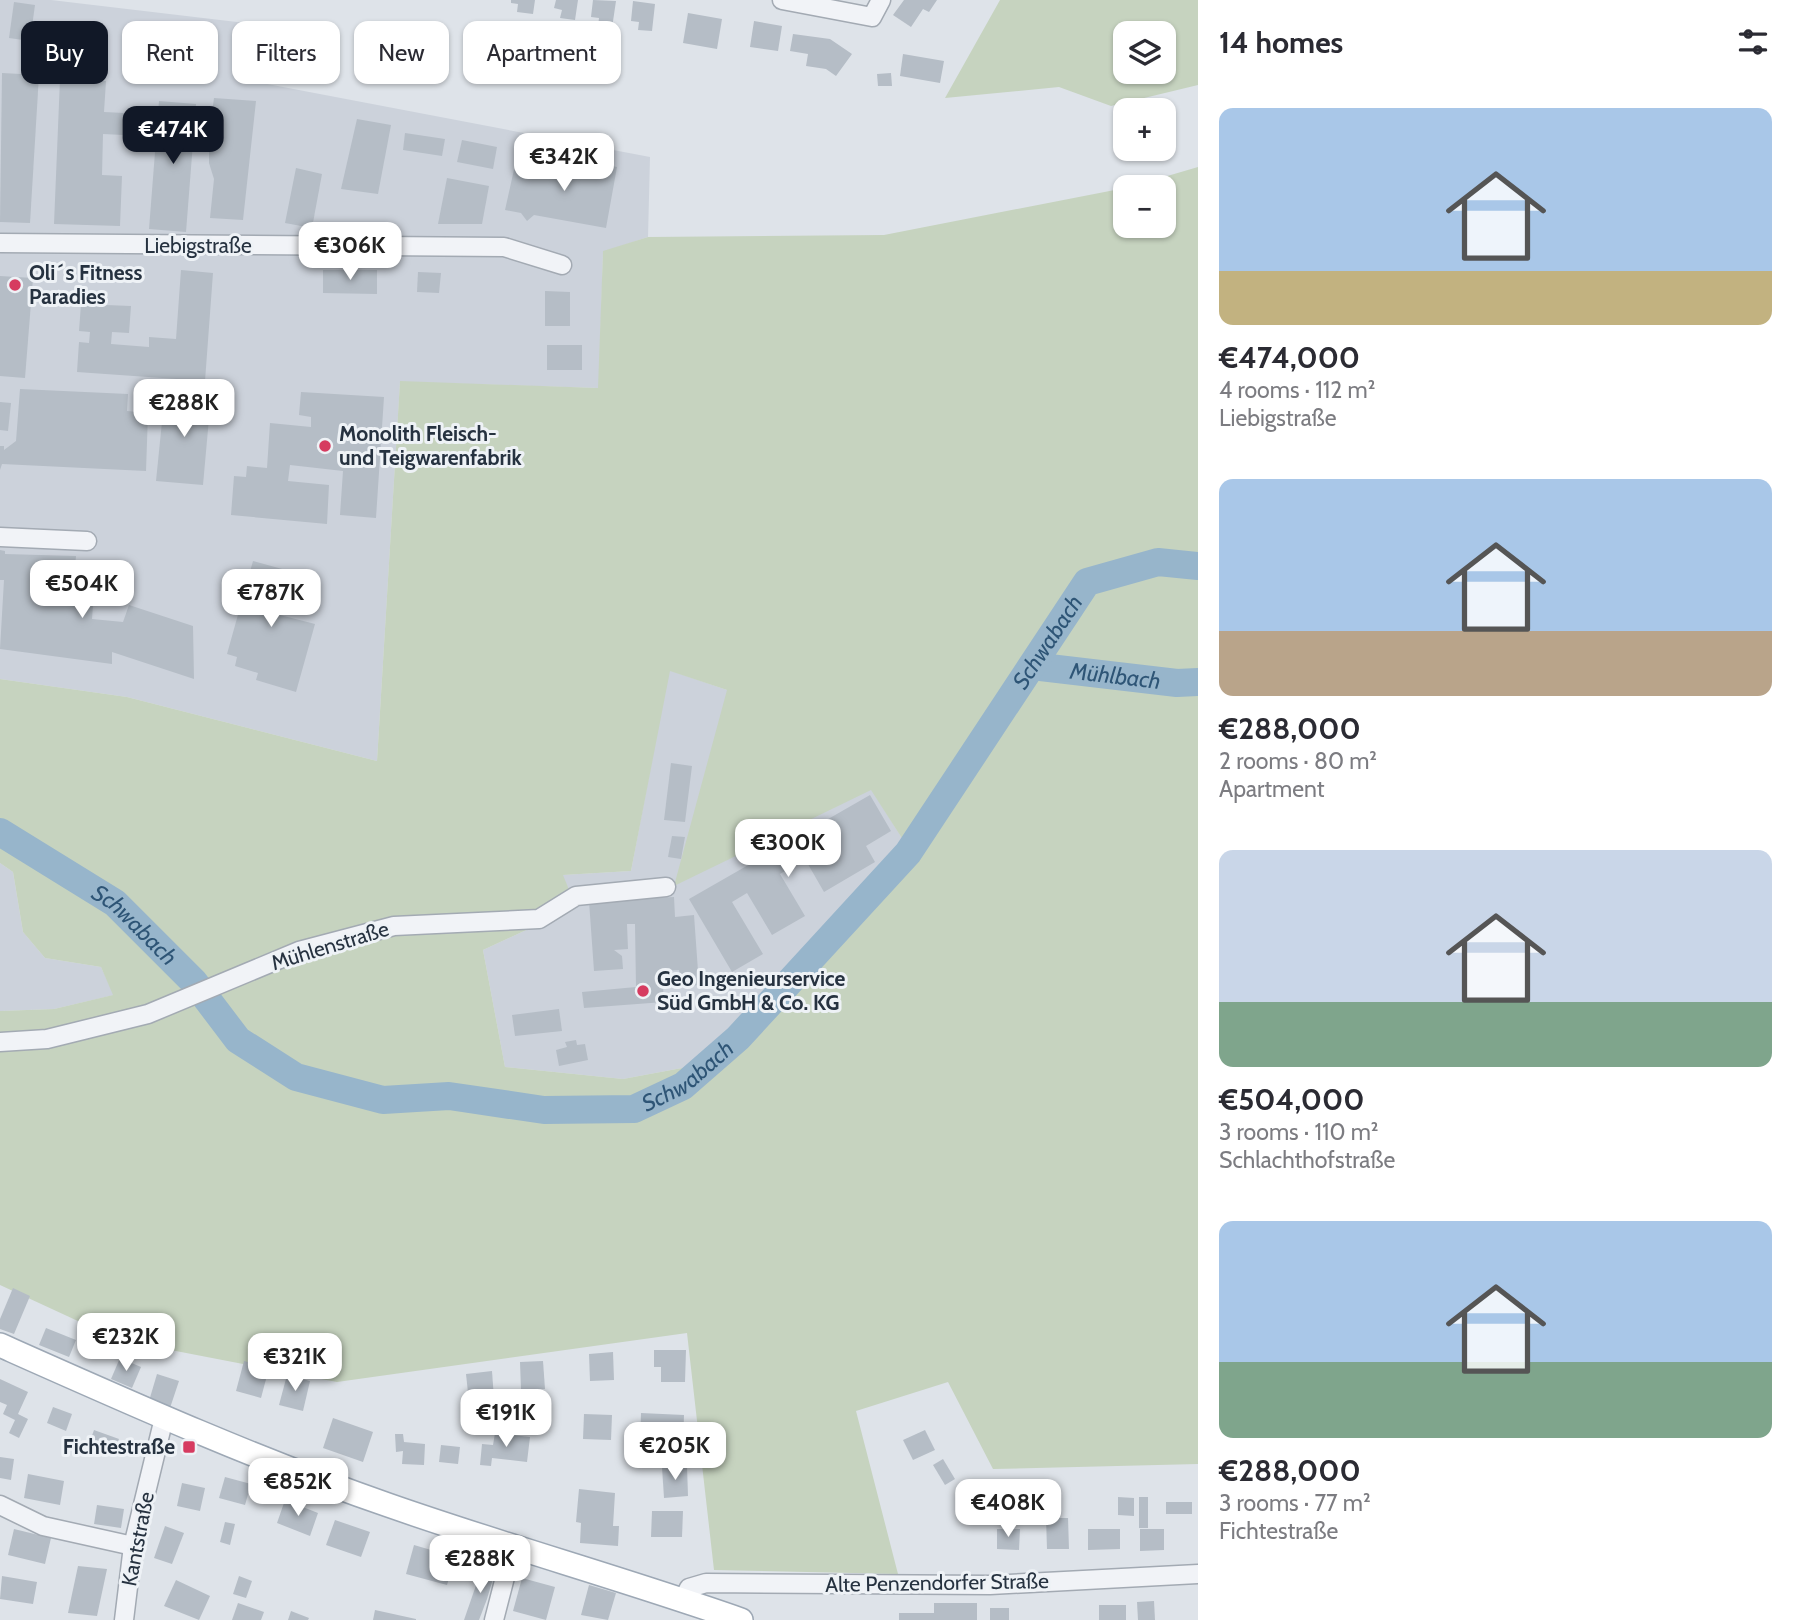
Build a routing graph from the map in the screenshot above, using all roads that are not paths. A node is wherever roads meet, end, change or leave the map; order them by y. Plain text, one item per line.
1 (782, 0) edge
2 (881, 0) edge
3 (0, 243) edge
4 (562, 265) dead end
5 (0, 537) edge
6 (87, 541) dead end
7 (666, 887) dead end
8 (0, 1042) edge
9 (0, 1345) edge
10 (164, 1418) junction
11 (0, 1506) edge
12 (133, 1546) junction
13 (513, 1546) junction
14 (1198, 1574) edge
15 (683, 1600) junction
16 (124, 1620) edge
17 (494, 1620) edge
18 (741, 1620) edge

1 - 2 street
3 - 4 street, Liebigstraße
5 - 6 street
7 - 8 street, Mühlenstraße
9 - 10 main road
10 - 12 street, Kantstraße
10 - 13 main road
11 - 12 street
12 - 16 street, Kantstraße
13 - 15 main road
13 - 17 street
14 - 15 street, Alte Penzendorfer Straße
15 - 18 main road

